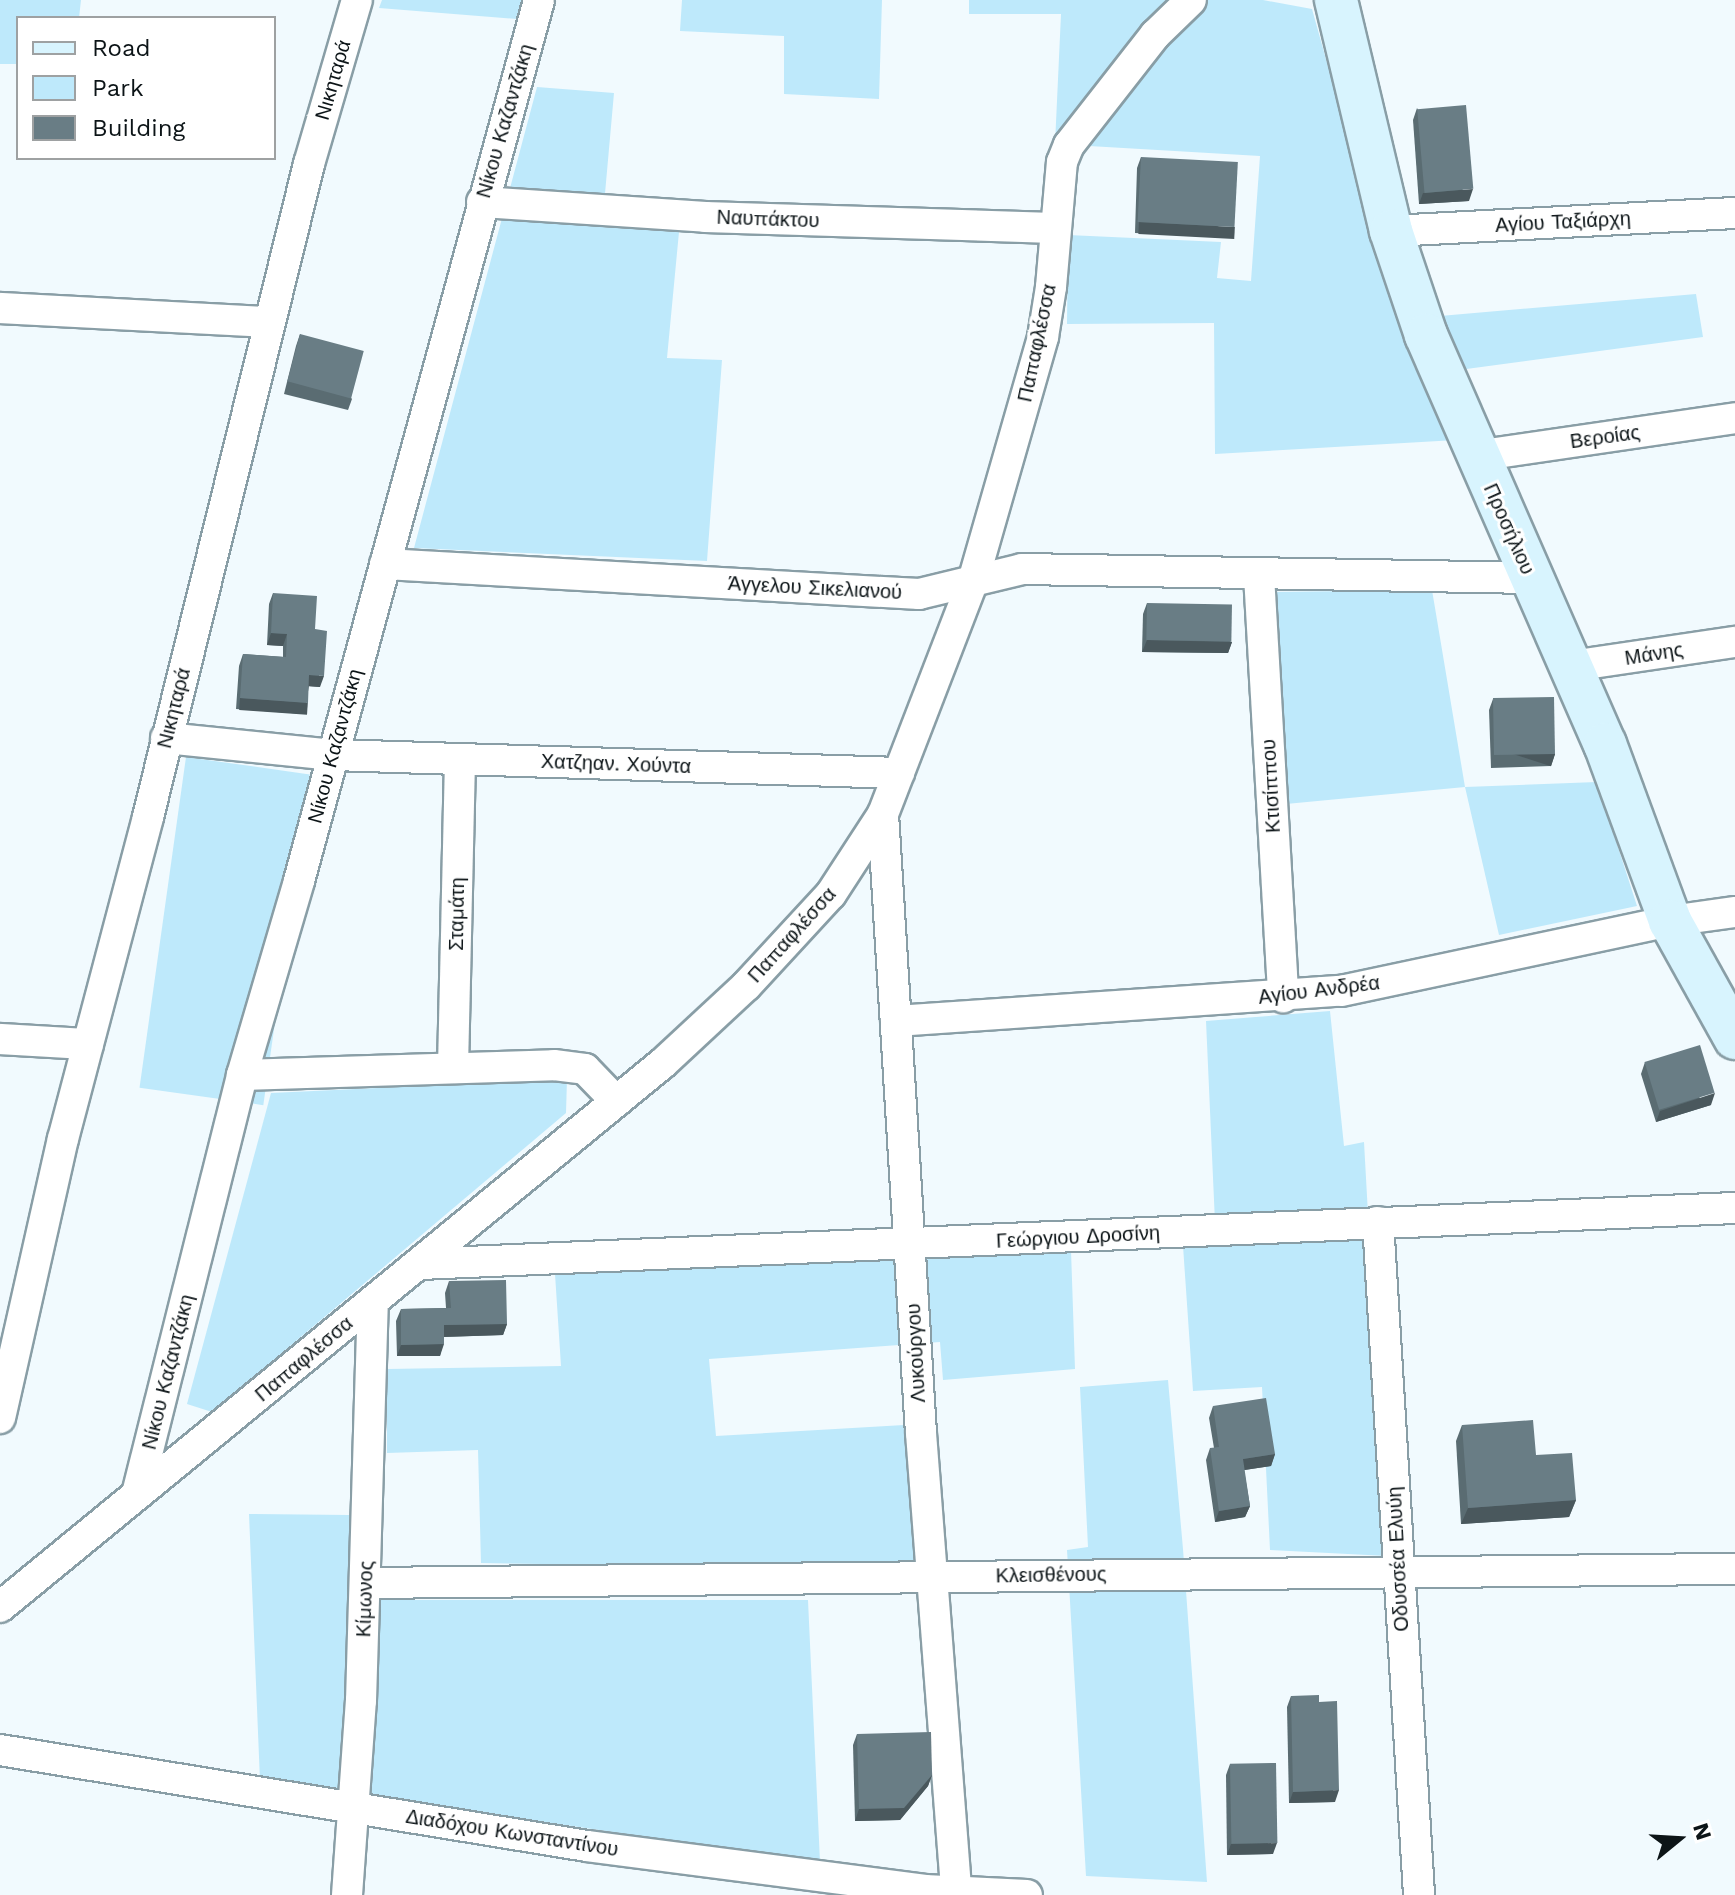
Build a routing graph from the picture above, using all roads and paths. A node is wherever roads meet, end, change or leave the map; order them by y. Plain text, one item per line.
1 (357, 0) edge
2 (539, 0) edge
3 (1191, 0) edge
4 (1336, 0) edge
5 (482, 202) junction
6 (1735, 213) edge
7 (1054, 228) junction
8 (1391, 231) junction
9 (0, 308) edge
10 (269, 322) junction
11 (1735, 418) edge
12 (1476, 456) junction
13 (385, 564) junction
14 (1259, 575) junction
15 (974, 578) junction
16 (1531, 578) junction
17 (1735, 642) edge
18 (1572, 666) junction
19 (166, 738) junction
20 (333, 755) junction
21 (460, 759) junction
22 (899, 773) junction
23 (883, 814) junction
24 (1735, 912) edge
25 (1670, 921) junction
26 (1283, 997) junction
27 (896, 1021) junction
28 (1735, 1038) edge
29 (0, 1039) edge
30 (88, 1044) junction
31 (453, 1068) junction
32 (242, 1075) junction
33 (616, 1101) junction
34 (1735, 1208) edge
35 (1378, 1222) junction
36 (910, 1245) junction
37 (420, 1264) junction
38 (373, 1302) junction
39 (0, 1418) edge
40 (137, 1494) junction
41 (1735, 1569) edge
42 (1399, 1572) junction
43 (932, 1577) junction
44 (366, 1583) junction
45 (0, 1607) edge
46 (0, 1750) edge
47 (352, 1806) junction
48 (970, 1893) edge
49 (347, 1895) edge
50 (1027, 1895) edge
51 (1419, 1895) edge

1 - 10 street, Νικηταρά
2 - 5 street, Νίκου Καζαντζάκη
3 - 7 street, Παπαφλέσσα
4 - 8 street, Προσήλιου
5 - 7 street, Ναυπάκτου
5 - 13 street, Νίκου Καζαντζάκη
6 - 8 street, Αγίου Ταξιάρχη
7 - 15 street, Παπαφλέσσα
8 - 12 street, Προσήλιου
9 - 10 street
10 - 19 street, Νικηταρά
11 - 12 street, Βεροίας
12 - 16 street, Προσήλιου
13 - 15 street, Άγγελου Σικελιανού
13 - 20 street, Νίκου Καζαντζάκη
14 - 15 street, Άγγελου Σικελιανού
14 - 16 street, Άγγελου Σικελιανού
14 - 26 street, Κτισίππου
15 - 22 street, Παπαφλέσσα
16 - 18 street, Προσήλιου
17 - 18 street, Μάνης
18 - 25 street, Προσήλιου
19 - 20 street, Χατζηαν. Χούντα
19 - 30 street, Νικηταρά
20 - 21 street, Χατζηαν. Χούντα
20 - 32 street, Νίκου Καζαντζάκη
21 - 22 street, Χατζηαν. Χούντα
21 - 31 street, Σταμάτη
22 - 23 street, Παπαφλέσσα
23 - 27 street, Λυκούργου
23 - 33 street, Παπαφλέσσα
24 - 25 street, Αγίου Ανδρέα
25 - 26 street, Αγίου Ανδρέα
25 - 28 street, Προσήλιου
26 - 27 street, Αγίου Ανδρέα
27 - 36 street, Λυκούργου
29 - 30 street
30 - 39 street, Νικηταρά
31 - 32 street
31 - 33 street
32 - 40 street, Νίκου Καζαντζάκη
33 - 37 street, Παπαφλέσσα
34 - 35 street, Γεώργιου Δροσίνη
35 - 36 street, Γεώργιου Δροσίνη
35 - 42 street, Οδυσσέα Ελυύη
36 - 37 street, Γεώργιου Δροσίνη
36 - 43 street, Λυκούργου
37 - 38 street, Παπαφλέσσα
38 - 40 street, Παπαφλέσσα
38 - 44 street, Κίμωνος
40 - 45 street, Παπαφλέσσα
41 - 42 street, Κλεισθένους
42 - 43 street, Κλεισθένους
42 - 51 street, Οδυσσέα Ελυύη
43 - 44 street, Κλεισθένους
43 - 48 street, Λυκούργου
44 - 47 street, Κίμωνος
46 - 47 street, Διαδόχου Κωνσταντίνου
47 - 48 street, Διαδόχου Κωνσταντίνου
47 - 49 street, Κίμωνος
48 - 50 street, Διαδόχου Κωνσταντίνου

